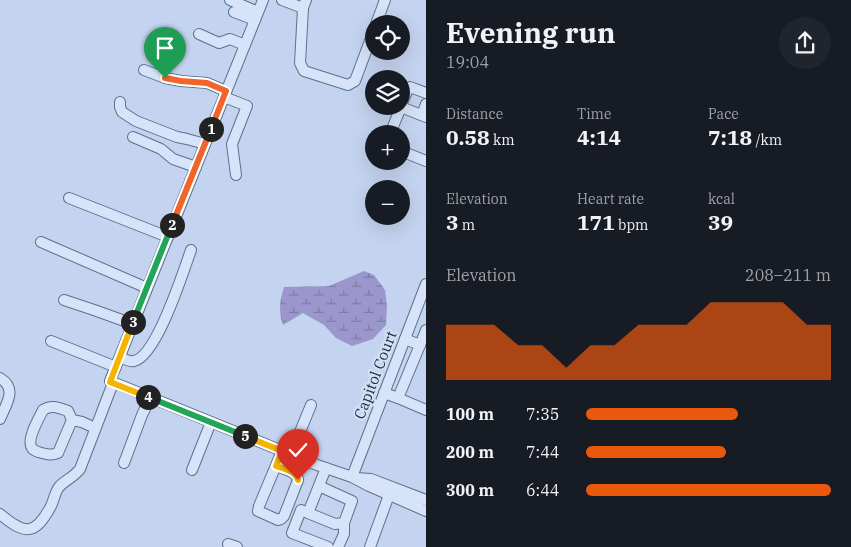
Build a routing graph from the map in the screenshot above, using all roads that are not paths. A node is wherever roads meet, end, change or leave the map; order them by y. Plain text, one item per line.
1 (230, 0) edge
2 (263, 0) edge
3 (283, 0) edge
4 (385, 0) edge
5 (245, 3) edge
6 (304, 4) edge
7 (234, 12) dead end
8 (379, 15) edge
9 (256, 16) junction
10 (199, 34) dead end
11 (245, 45) junction
12 (365, 53) edge
13 (144, 70) dead end
14 (410, 87) edge
15 (426, 93) edge
16 (225, 94) junction
17 (120, 102) dead end
18 (426, 104) edge
19 (421, 115) edge
20 (133, 137) dead end
21 (205, 144) junction
22 (410, 154) edge
23 (426, 161) edge
24 (196, 167) junction
25 (236, 175) dead end
26 (69, 198) dead end
27 (168, 237) junction
28 (41, 242) dead end
29 (191, 250) dead end
30 (426, 284) edge
31 (147, 288) junction
32 (64, 300) dead end
33 (133, 324) junction
34 (426, 330) edge
35 (405, 339) junction
36 (52, 341) dead end
37 (420, 345) junction
38 (118, 362) junction
39 (0, 378) edge
40 (111, 382) junction
41 (384, 393) junction
42 (150, 398) junction
43 (398, 398) junction
44 (311, 405) dead end
45 (426, 410) edge
46 (0, 419) edge
47 (72, 420) junction
48 (211, 422) junction
49 (95, 428) junction
50 (286, 452) junction
51 (124, 463) dead end
52 (276, 466) junction
53 (326, 468) junction
54 (192, 470) dead end
55 (352, 477) junction
56 (319, 486) junction
57 (389, 495) junction
58 (426, 500) edge
59 (426, 511) edge
60 (308, 513) junction
61 (0, 514) edge
62 (344, 523) junction
63 (328, 547) edge
64 (338, 547) edge
65 (370, 547) edge

1 - 5 street
2 - 9 street
3 - 6 street
4 - 8 street
5 - 9 street
6 - 12 street
7 - 9 street
9 - 11 street
10 - 11 street
11 - 16 street
13 - 16 street
14 - 15 street
16 - 21 street
16 - 25 street
17 - 21 street
18 - 19 street
20 - 24 street
21 - 24 street
22 - 23 street
24 - 27 street
26 - 27 street
27 - 31 street
28 - 31 street
29 - 38 street
30 - 35 street, Capitol Court
31 - 33 street
32 - 33 street
33 - 38 street
34 - 37 street
35 - 37 street
35 - 41 street, Capitol Court
36 - 38 street
37 - 43 street
38 - 40 street
39 - 46 street
40 - 42 street
40 - 49 street
41 - 43 street
41 - 55 street, Capitol Court
42 - 48 street
42 - 51 street
43 - 45 street
44 - 50 street
47 - 47 street
47 - 49 street
48 - 50 street
48 - 54 street
49 - 61 street
50 - 52 street
50 - 53 street
52 - 52 street
53 - 55 street
53 - 56 street
55 - 57 street
55 - 58 street
56 - 60 street
56 - 62 street
57 - 59 street
57 - 65 street
60 - 62 street
60 - 63 street
62 - 64 street

